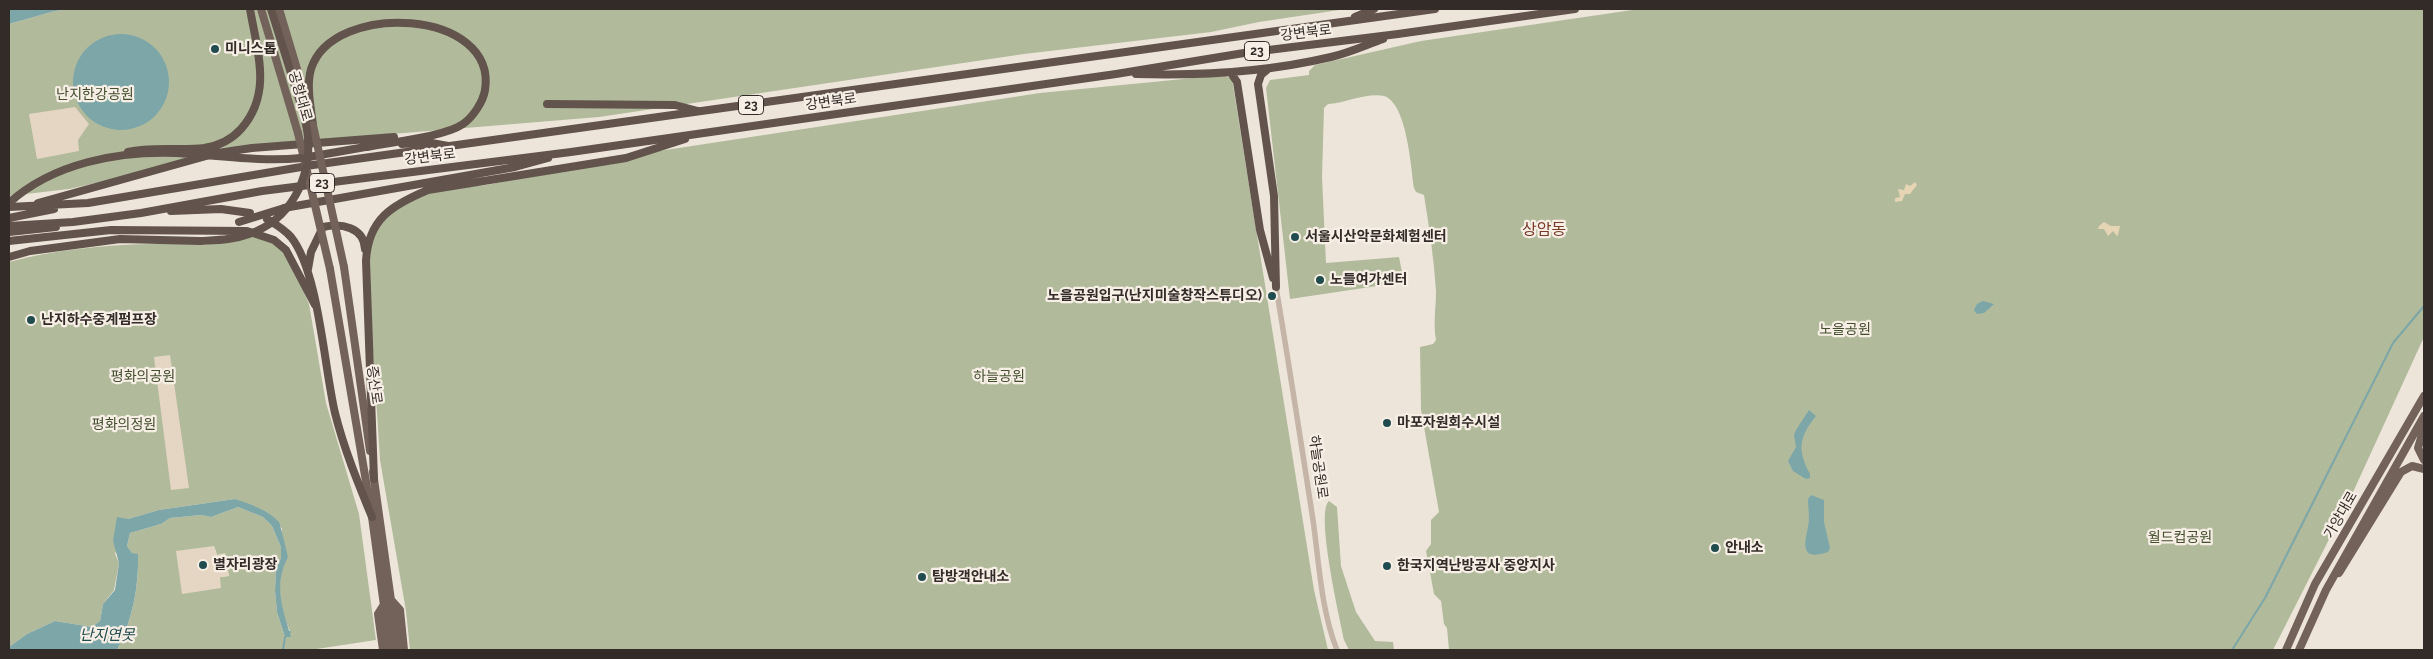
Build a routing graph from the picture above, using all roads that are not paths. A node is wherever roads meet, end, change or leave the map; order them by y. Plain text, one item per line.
1 (250, 9) edge
2 (261, 9) edge
3 (271, 9) edge
4 (279, 9) edge
5 (1374, 9) edge
6 (1435, 9) edge
7 (1575, 9) edge
8 (1345, 21) junction
9 (1398, 34) junction
10 (1270, 68) junction
11 (1231, 73) junction
12 (1116, 74) junction
13 (546, 104) dead end
14 (702, 112) junction
15 (313, 125) junction
16 (706, 132) junction
17 (298, 133) joint
18 (421, 136) junction
19 (367, 147) junction
20 (454, 147) junction
21 (571, 152) junction
22 (116, 155) junction
23 (9, 203) edge
24 (68, 205) junction
25 (26, 206) junction
26 (9, 207) edge
27 (250, 212) dead end
28 (141, 213) junction
29 (9, 218) edge
30 (267, 219) dead end
31 (89, 220) junction
32 (9, 226) edge
33 (195, 230) junction
34 (1276, 230) junction
35 (9, 232) edge
36 (1261, 233) junction
37 (51, 238) junction
38 (9, 241) edge
39 (9, 256) edge
40 (366, 262) junction
41 (308, 273) junction
42 (1276, 287) junction
43 (315, 305) junction
44 (2424, 396) edge
45 (2424, 416) edge
46 (2424, 428) edge
47 (2424, 460) edge
48 (2424, 469) edge
49 (374, 479) junction
50 (372, 517) junction
51 (2326, 590) junction
52 (388, 602) junction
53 (383, 650) edge
54 (390, 650) edge
55 (398, 650) edge
56 (404, 650) edge
57 (1338, 650) edge
58 (2286, 650) edge
59 (2299, 650) edge

1 - 22 highway, bridge
2 - 17 main road, 공항대로
3 - 39 highway, bridge
4 - 15 main road, 공항대로
5 - 8 highway
6 - 8 highway, 강변북로 / 23
7 - 9 highway, 강변북로 / 23
8 - 14 highway, 강변북로 / 23
9 - 10 highway
9 - 12 highway, 강변북로 / 23
10 - 11 highway
10 - 34 highway
11 - 12 highway
11 - 36 highway
12 - 16 highway, 강변북로 / 23
13 - 14 highway
14 - 20 highway, 강변북로 / 23
15 - 18 highway
15 - 49 main road, 증산로, bridge
16 - 21 highway, 강변북로 / 23
16 - 40 highway
17 - 50 main road, 증산로, bridge
18 - 19 highway
18 - 25 highway
19 - 20 highway
19 - 22 highway, bridge
20 - 24 highway, 강변북로 / 23
21 - 28 highway, 강변북로 / 23
21 - 33 highway, bridge
22 - 23 highway, bridge
24 - 25 highway, 강변북로 / 23
24 - 29 highway
25 - 26 highway, 강변북로 / 23
27 - 28 highway
28 - 31 highway, 강변북로 / 23
30 - 41 highway
31 - 32 highway, 강변북로 / 23
31 - 35 highway, 강변북로
33 - 37 highway
33 - 43 highway
34 - 36 highway
34 - 42 highway
36 - 42 highway
37 - 38 highway
37 - 39 highway
40 - 41 highway
40 - 49 highway
41 - 43 highway
42 - 57 street, 하늘공원로
43 - 50 highway
44 - 58 main road, 가양대로
45 - 51 main road, 가양대로
46 - 47 main road
48 - 51 main road
49 - 52 main road, 증산로
50 - 52 main road, 증산로
51 - 59 main road, 가양대로
52 - 53 main road
52 - 54 main road, 증산로
52 - 55 main road, 증산로
52 - 56 main road

